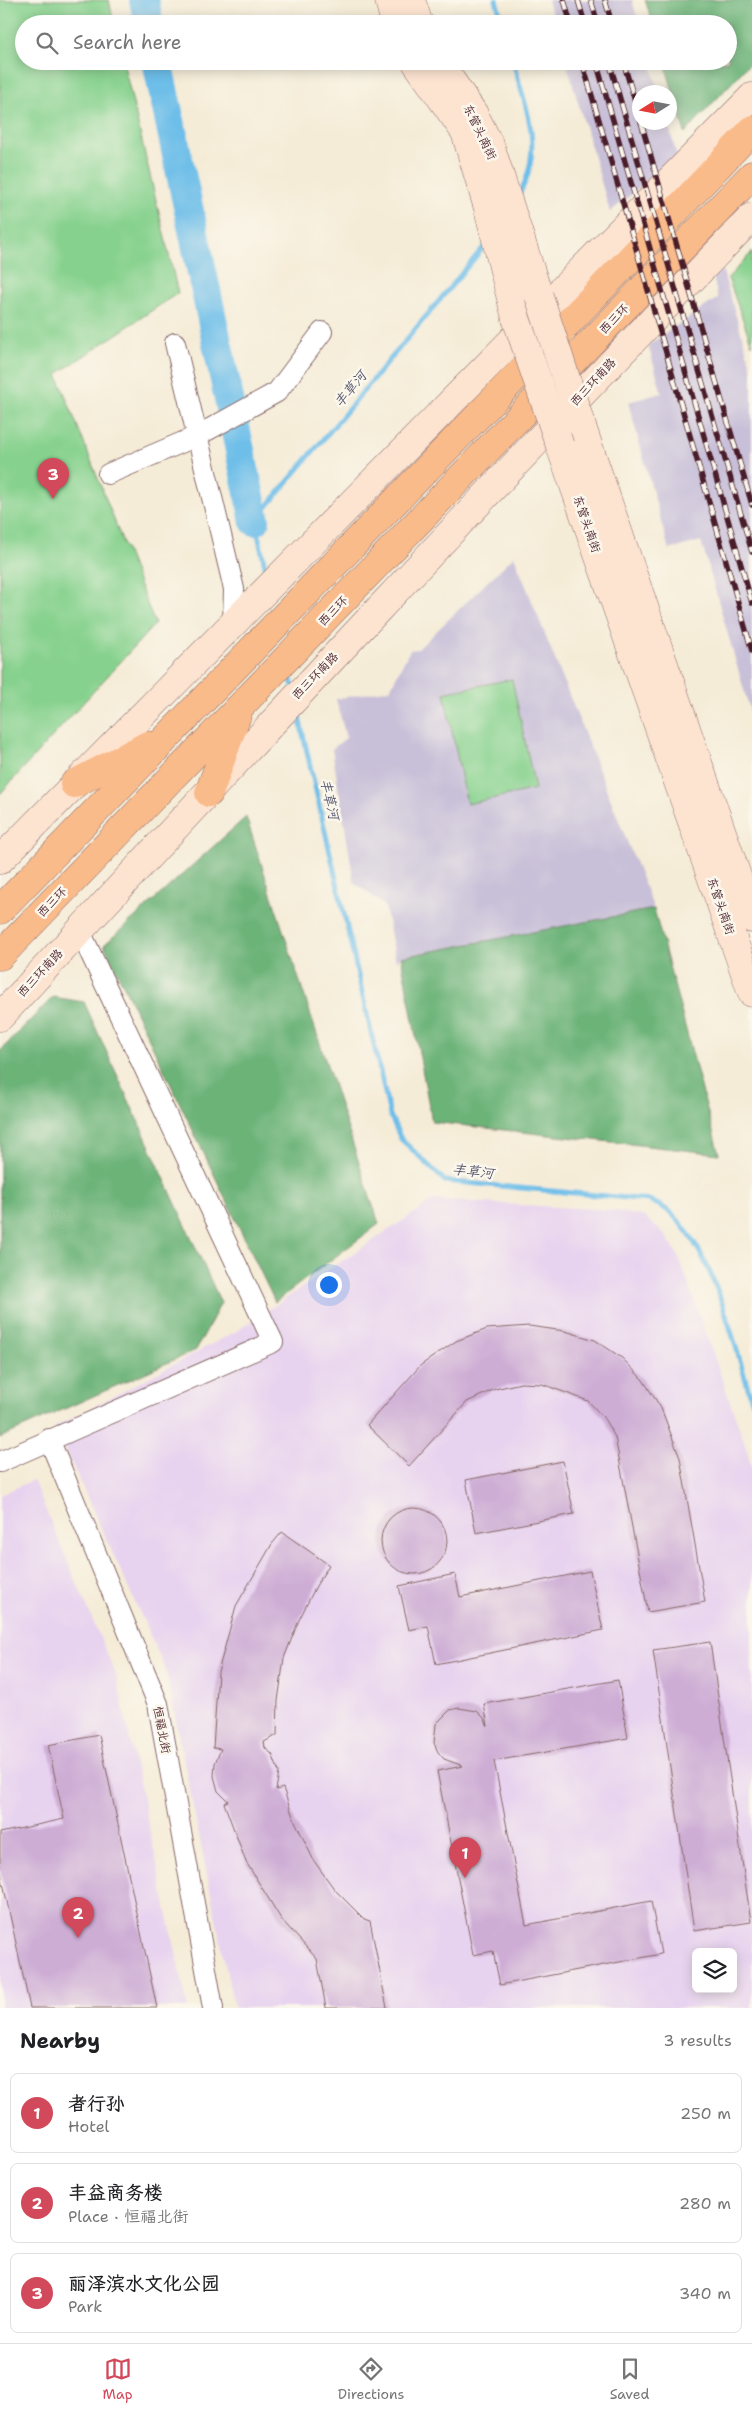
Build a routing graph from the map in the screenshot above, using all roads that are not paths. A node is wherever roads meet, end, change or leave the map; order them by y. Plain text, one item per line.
1 (389, 0) edge
2 (412, 0) edge
3 (393, 15) edge
4 (416, 15) edge
5 (421, 70) edge
6 (444, 70) edge
7 (752, 97) edge
8 (752, 130) edge
9 (752, 175) edge
10 (496, 200) junction
11 (752, 217) edge
12 (322, 332) dead end
13 (175, 343) dead end
14 (197, 436) junction
15 (108, 474) dead end
16 (233, 623) junction
17 (240, 707) junction
18 (171, 732) junction
19 (74, 784) junction
20 (209, 793) junction
21 (0, 860) edge
22 (0, 910) edge
23 (752, 919) edge
24 (80, 931) junction
25 (0, 956) edge
26 (752, 993) edge
27 (0, 1017) edge
28 (49, 1439) junction
29 (0, 1462) edge
30 (213, 2008) edge

1 - 3 street
2 - 4 street
5 - 10 street, 东管头南街
6 - 10 street, 东管头南街
7 - 16 street
8 - 18 highway
9 - 17 highway, 西三环
10 - 23 street, 东管头南街, bridge
10 - 26 street, 东管头南街, bridge
11 - 20 street, 西三环南路
12 - 14 street
13 - 14 street
14 - 15 street
14 - 16 street
16 - 19 street
17 - 20 highway
17 - 25 highway, 西三环
18 - 19 highway
18 - 22 highway
19 - 21 street
20 - 24 street, 西三环南路
24 - 27 street, 西三环南路
24 - 28 street
28 - 29 street
28 - 30 street, 恒福北街

